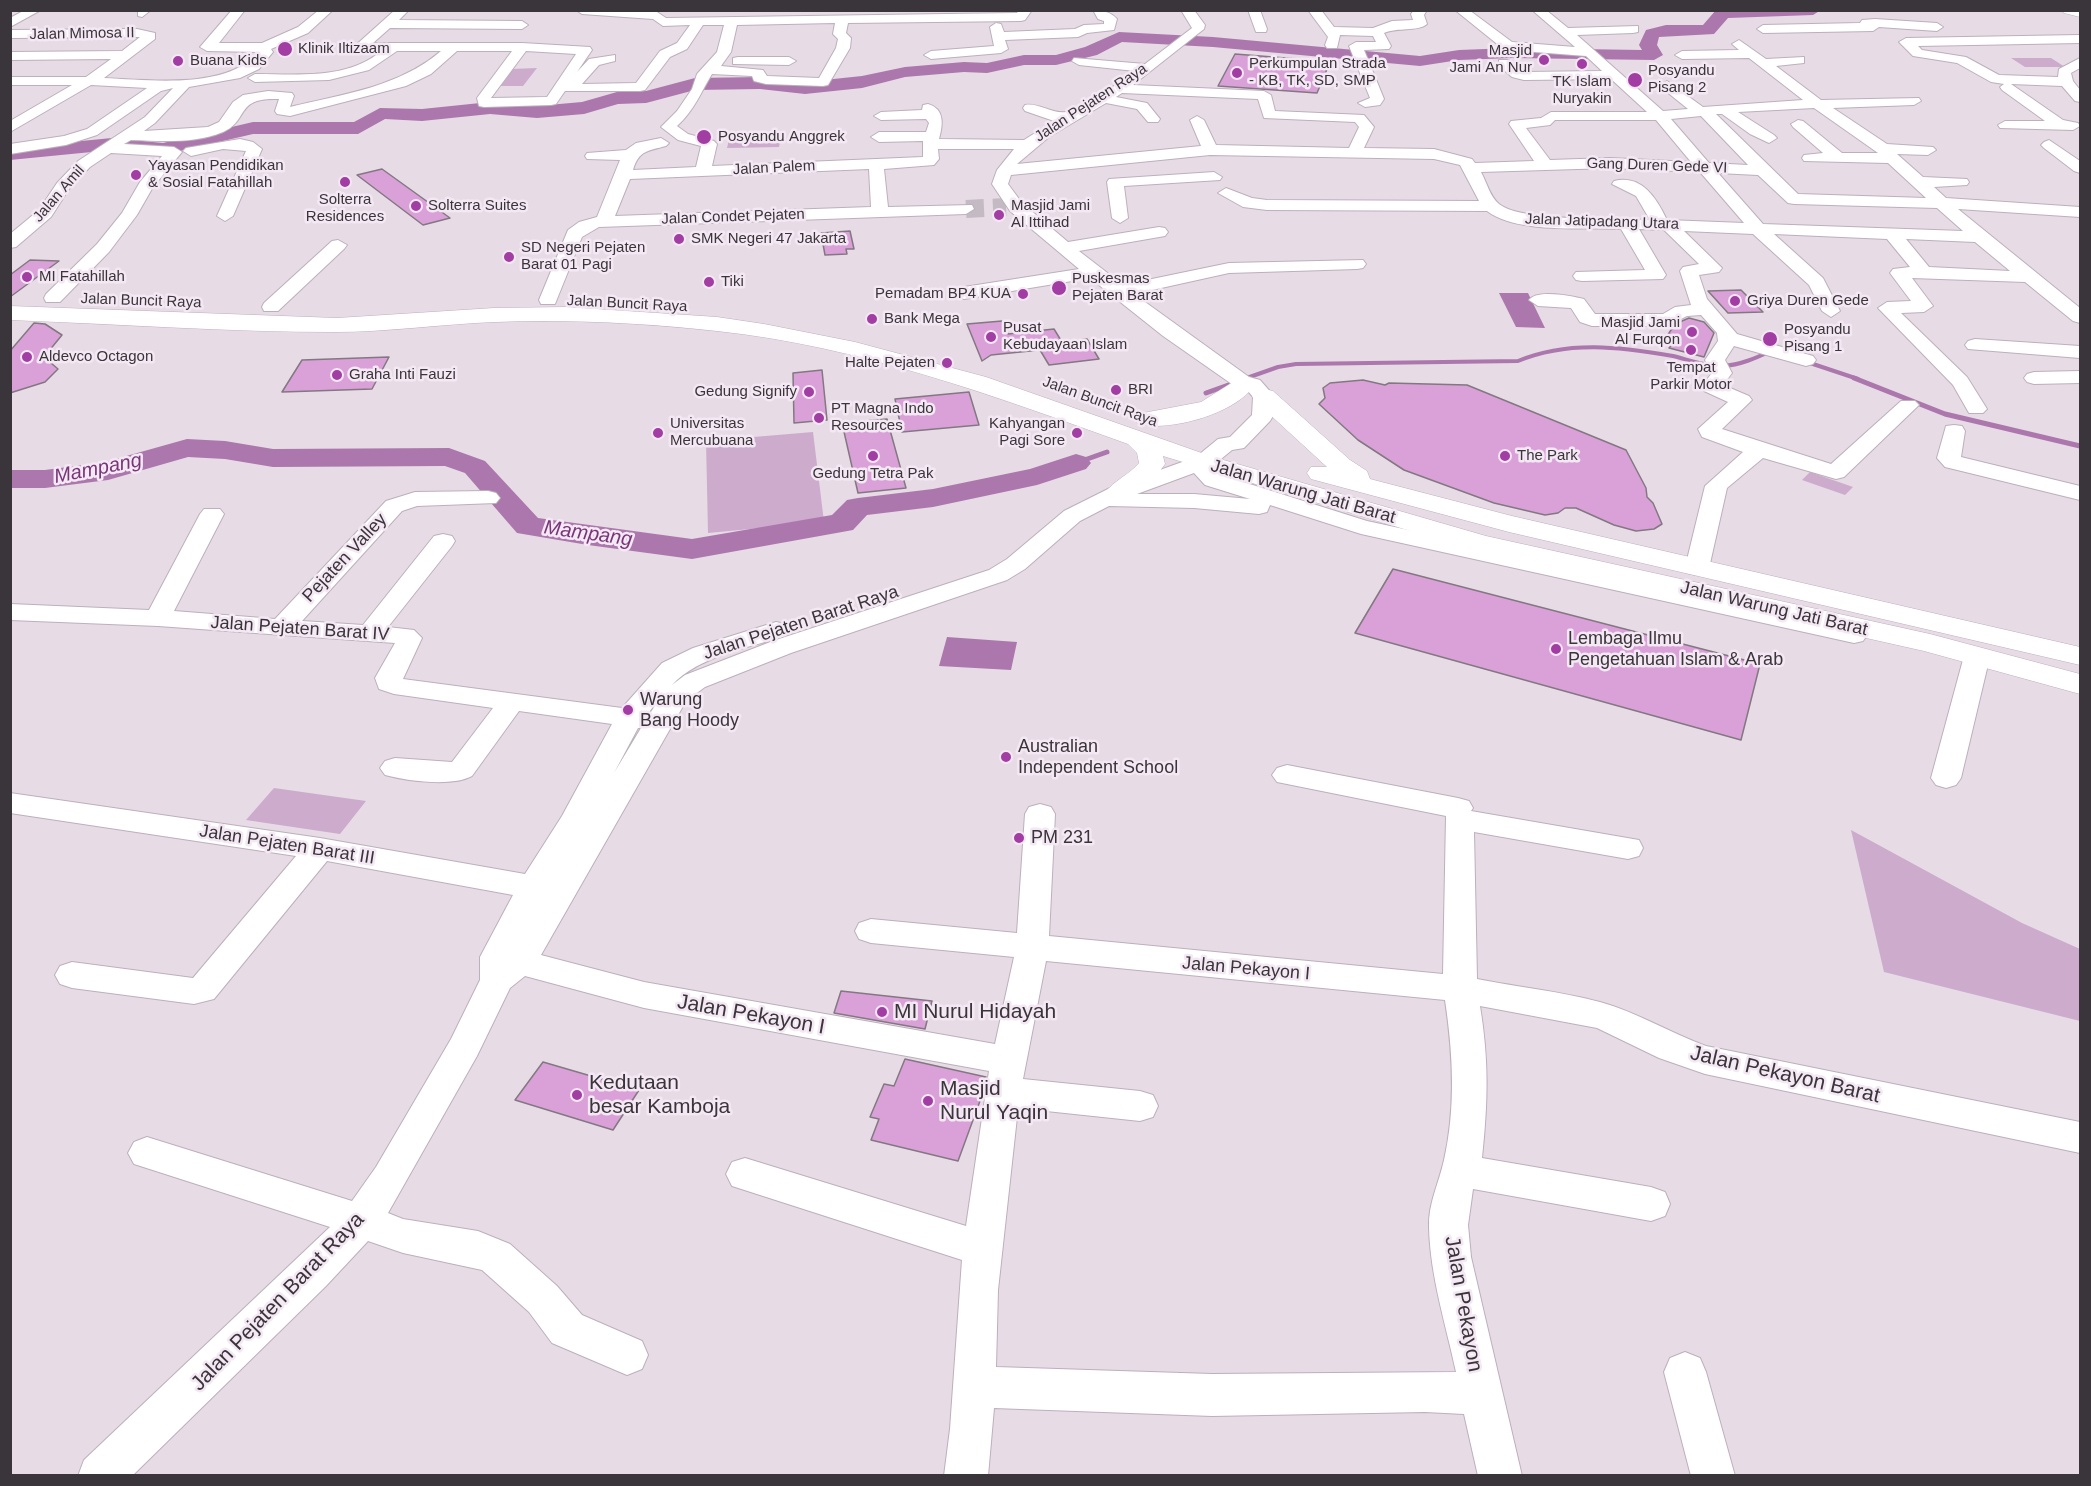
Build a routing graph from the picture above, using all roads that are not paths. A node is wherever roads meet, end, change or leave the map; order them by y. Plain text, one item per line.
1 (35, 10) edge
2 (239, 10) edge
3 (327, 10) edge
4 (931, 10) edge
5 (1099, 10) edge
6 (1187, 10) edge
7 (1254, 10) edge
8 (1314, 10) edge
9 (1461, 10) edge
10 (1538, 10) edge
11 (441, 11) edge
12 (583, 11) edge
13 (1026, 11) edge
14 (1424, 11) edge
15 (401, 12) dead end
16 (482, 12) dead end
17 (2079, 12) edge
18 (992, 14) edge
19 (663, 17) junction
20 (2071, 17) edge
21 (570, 18) dead end
22 (964, 19) junction
23 (842, 21) junction
24 (1632, 21) dead end
25 (699, 22) junction
26 (731, 22) junction
27 (10, 23) edge
28 (389, 24) junction
29 (423, 24) junction
30 (447, 24) junction
31 (522, 25) dead end
32 (908, 26) junction
33 (1948, 26) dead end
34 (1990, 27) dead end
35 (1261, 29) dead end
36 (1763, 29) dead end
37 (1330, 31) junction
38 (1377, 32) junction
39 (1565, 32) junction
40 (10, 34) edge
41 (999, 36) junction
42 (656, 38) dead end
43 (2080, 39) edge
44 (970, 41) dead end
45 (1332, 45) dead end
46 (264, 47) junction
47 (394, 47) junction
48 (454, 47) junction
49 (522, 47) junction
50 (771, 52) dead end
51 (931, 55) dead end
52 (1593, 55) junction
53 (1682, 55) dead end
54 (10, 56) edge
55 (124, 56) junction
56 (610, 58) dead end
57 (1799, 60) dead end
58 (717, 61) junction
59 (789, 61) dead end
60 (1079, 61) dead end
61 (2080, 62) edge
62 (1504, 63) dead end
63 (1761, 63) junction
64 (308, 66) dead end
65 (254, 67) junction
66 (1146, 68) junction
67 (1615, 75) junction
68 (274, 77) junction
69 (225, 78) junction
70 (10, 81) edge
71 (89, 81) junction
72 (2066, 82) junction
73 (1667, 85) dead end
74 (173, 86) junction
75 (2007, 87) dead end
76 (1119, 88) junction
77 (1734, 94) dead end
78 (260, 96) junction
79 (2080, 98) edge
80 (1103, 99) junction
81 (1201, 99) dead end
82 (1914, 101) dead end
83 (1365, 103) dead end
84 (1142, 106) junction
85 (1752, 106) junction
86 (1820, 106) junction
87 (1030, 108) dead end
88 (1725, 108) junction
89 (1703, 112) junction
90 (10, 113) edge
91 (33, 115) junction
92 (881, 116) dead end
93 (1660, 116) junction
94 (1069, 117) junction
95 (1153, 119) dead end
96 (1197, 120) dead end
97 (1798, 124) dead end
98 (2010, 124) dead end
99 (2071, 125) edge
100 (10, 128) edge
101 (879, 136) dead end
102 (1770, 138) dead end
103 (122, 140) junction
104 (931, 140) junction
105 (661, 143) dead end
106 (1027, 145) junction
107 (2049, 145) dead end
108 (10, 149) edge
109 (1192, 150) junction
110 (1210, 150) junction
111 (1928, 150) dead end
112 (1490, 152) dead end
113 (174, 153) junction
114 (1354, 153) junction
115 (1418, 154) junction
116 (1889, 154) junction
117 (630, 155) junction
118 (593, 156) dead end
119 (1453, 157) junction
120 (1810, 158) dead end
121 (1838, 158) junction
122 (876, 164) junction
123 (1545, 165) junction
124 (1008, 167) junction
125 (1471, 168) junction
126 (2080, 168) edge
127 (1703, 169) junction
128 (1762, 170) junction
129 (703, 171) junction
130 (1425, 172) dead end
131 (622, 175) junction
132 (1214, 177) junction
133 (1961, 182) dead end
134 (1620, 184) dead end
135 (1924, 186) junction
136 (1855, 189) dead end
137 (1226, 193) junction
138 (1944, 203) junction
139 (1211, 205) dead end
140 (1490, 206) junction
141 (1836, 208) dead end
142 (966, 209) tunnel mouth
143 (2080, 212) edge
144 (21, 213) dead end
145 (45, 213) junction
146 (880, 213) junction
147 (225, 216) dead end
148 (1120, 218) dead end
149 (604, 221) junction
150 (1627, 224) junction
151 (1664, 225) junction
152 (1758, 229) junction
153 (1159, 232) dead end
154 (1862, 232) junction
155 (1891, 233) junction
156 (1979, 237) junction
157 (14, 238) edge
158 (338, 245) dead end
159 (1064, 248) junction
160 (1357, 264) dead end
161 (1092, 272) junction
162 (1924, 272) junction
163 (1582, 276) dead end
164 (2028, 276) junction
165 (1117, 292) junction
166 (964, 293) dead end
167 (10, 297) edge
168 (53, 298) junction
169 (548, 300) junction
170 (1538, 300) dead end
171 (271, 307) junction
172 (1705, 309) junction
173 (462, 311) junction
174 (1831, 311) dead end
175 (10, 313) edge
176 (2080, 317) edge
177 (1774, 331) dead end
178 (1727, 334) junction
179 (1975, 345) dead end
180 (2080, 352) edge
181 (1806, 360) dead end
182 (1012, 372) dead end
183 (2080, 377) edge
184 (2034, 378) dead end
185 (1244, 384) junction
186 (1066, 389) dead end
187 (1908, 405) dead end
188 (1976, 409) dead end
189 (1134, 425) junction
190 (1954, 431) dead end
191 (1759, 450) junction
192 (1218, 451) junction
193 (1377, 489) junction
194 (2080, 493) edge
195 (1109, 497) junction
196 (488, 498) dead end
197 (212, 514) dead end
198 (1361, 527) junction
199 (443, 541) dead end
200 (1034, 546) junction
201 (1697, 568) junction
202 (969, 584) junction
203 (1002, 591) dead end
204 (10, 612) edge
205 (158, 618) junction
206 (281, 628) junction
207 (369, 634) junction
208 (1885, 634) junction
209 (1977, 656) junction
210 (2080, 657) edge
211 (2080, 684) edge
212 (512, 701) junction
213 (629, 718) junction
214 (659, 722) junction
215 (395, 768) dead end
216 (1287, 775) dead end
217 (1946, 778) dead end
218 (10, 803) edge
219 (1458, 808) junction
220 (1040, 814) dead end
221 (1628, 848) dead end
222 (321, 849) junction
223 (548, 890) junction
224 (871, 931) dead end
225 (1032, 948) junction
226 (505, 966) junction
227 (72, 975) dead end
228 (1460, 989) junction
229 (1005, 1076) junction
230 (1140, 1106) dead end
231 (2080, 1138) edge
232 (147, 1153) dead end
233 (1460, 1170) junction
234 (745, 1174) dead end
235 (1651, 1204) dead end
236 (359, 1222) junction
237 (983, 1249) junction
238 (627, 1355) dead end
239 (1685, 1372) dead end
240 (974, 1387) junction
241 (1479, 1394) junction
242 (100, 1476) edge
243 (966, 1476) edge
244 (1500, 1476) edge
245 (1713, 1476) edge

1 - 27 street
2 - 46 street
3 - 46 street
4 - 32 street
5 - 41 street
6 - 66 street, Jalan Pejaten Raya
7 - 35 street
8 - 37 street
9 - 52 street
10 - 39 street
11 - 29 street
12 - 19 street
12 - 21 street
13 - 18 street
14 - 38 street
15 - 28 street
16 - 30 street
17 - 20 main road
18 - 22 street
18 - 41 street
19 - 25 street
19 - 42 street
20 - 34 street
22 - 32 street
22 - 44 street
23 - 26 street
23 - 32 street
23 - 58 street
24 - 39 street
25 - 26 street
25 - 56 street
26 - 58 street
28 - 29 street
28 - 47 street
29 - 30 street
30 - 31 street
33 - 36 street
37 - 38 street
37 - 45 street
38 - 83 street
39 - 52 street
40 - 55 street, Jalan Mimosa II
41 - 51 street
43 - 72 street
46 - 65 street
47 - 48 street
47 - 68 street
48 - 49 street
48 - 78 street
49 - 49 street
50 - 58 street
52 - 67 street
53 - 63 street
54 - 55 street
55 - 71 street, Jalan Mimosa II
57 - 63 street
58 - 59 street
58 - 129 street
60 - 66 street
61 - 72 street
62 - 67 street
63 - 86 street
64 - 65 street
65 - 69 street
66 - 76 street, Jalan Pejaten Raya
67 - 93 street
68 - 69 street
68 - 78 street
69 - 74 street
70 - 71 street
71 - 74 street
71 - 91 street, Jalan Mimosa II
72 - 79 street
73 - 89 street, Gang Duren Gede VI
74 - 103 street, Jalan Amil
74 - 108 street
75 - 99 street
76 - 80 street, Jalan Pejaten Raya
76 - 114 street
77 - 85 street
78 - 103 street
80 - 84 street
80 - 94 street, Jalan Pejaten Raya
81 - 84 street
82 - 86 street
84 - 95 street
85 - 86 street
85 - 88 street
86 - 116 street
87 - 94 street
88 - 89 street
88 - 102 street
89 - 93 street
89 - 128 street, Gang Duren Gede VI
90 - 91 street
91 - 100 street, Jalan Mimosa II
92 - 104 street
93 - 123 street
93 - 127 street
94 - 106 street, Jalan Pejaten Raya
96 - 110 street
97 - 121 street
98 - 99 street
101 - 104 street
103 - 113 street
103 - 145 street, Jalan Amil
104 - 106 street
104 - 122 street, Jalan Palem
105 - 117 street
106 - 124 street, Jalan Pejaten Raya
107 - 126 street
109 - 110 street
109 - 124 street
109 - 132 street
110 - 114 street
111 - 116 street
112 - 119 street
113 - 147 street
113 - 168 street
114 - 115 street
115 - 119 street
115 - 130 street
116 - 121 street
116 - 135 street
117 - 118 street
117 - 131 street
119 - 125 street
120 - 121 street
122 - 129 street, Jalan Palem
122 - 146 street
123 - 125 street, Gang Duren Gede VI
123 - 127 street, Gang Duren Gede VI
124 - 159 street
125 - 140 street
127 - 128 street, Gang Duren Gede VI
127 - 152 street
128 - 138 street
129 - 131 street, Jalan Palem
131 - 149 street
132 - 137 street
132 - 148 street
133 - 135 street
134 - 151 street
135 - 136 street
135 - 138 street
137 - 139 street
137 - 140 street
138 - 143 street
138 - 156 street
140 - 150 street, Jalan Jatipadang Utara
141 - 154 street
142 - 146 street, Jalan Condet Pejaten
144 - 145 street
145 - 157 street, Jalan Amil
146 - 149 street, Jalan Condet Pejaten
149 - 169 street, Jalan Condet Pejaten
150 - 151 street, Jalan Jatipadang Utara
150 - 163 street
151 - 152 street, Jalan Jatipadang Utara
151 - 172 street
152 - 154 street, Jalan Jatipadang Utara
152 - 174 street
153 - 159 street
154 - 155 street, Jalan Jatipadang Utara
155 - 156 street, Jalan Jatipadang Utara
155 - 162 street
156 - 164 street
158 - 171 street
159 - 161 street
160 - 165 street
161 - 165 street
161 - 166 street
162 - 164 street
162 - 188 street
164 - 176 street
165 - 185 street
167 - 168 main road, Jalan Buncit Raya
168 - 171 main road, Jalan Buncit Raya
169 - 173 main road, Jalan Buncit Raya
169 - 182 main road, Jalan Buncit Raya
170 - 172 street
171 - 173 main road, Jalan Buncit Raya
172 - 178 street
173 - 175 main road, Jalan Buncit Raya
173 - 189 main road, Jalan Buncit Raya
177 - 178 street
178 - 181 street
178 - 191 street
179 - 180 street
183 - 184 street
185 - 189 main road
185 - 192 street
185 - 193 main road
186 - 189 main road, Jalan Buncit Raya
187 - 191 street
189 - 192 main road, Jalan Buncit Raya
189 - 195 main road
190 - 194 street
191 - 201 street
192 - 193 main road, Jalan Warung Jati Barat
192 - 195 street, Jalan Pejaten Barat Raya
192 - 198 street, Jalan Warung Jati Barat
192 - 208 main road, Jalan Warung Jati Barat
193 - 201 main road, Jalan Warung Jati Barat
195 - 198 street
195 - 200 street, Jalan Pejaten Barat Raya
196 - 206 street, Pejaten Valley
197 - 205 street
198 - 208 street, Jalan Warung Jati Barat
199 - 207 street
200 - 202 street, Jalan Pejaten Barat Raya
200 - 213 street, Jalan Pejaten Barat Raya
201 - 210 main road, Jalan Warung Jati Barat
202 - 203 street
202 - 214 street, Jalan Pejaten Barat Raya
204 - 205 street, Jalan Pejaten Barat IV
205 - 206 street, Jalan Pejaten Barat IV
206 - 207 street, Jalan Pejaten Barat IV
207 - 212 street, Jalan Pejaten Barat IV
208 - 209 main road, Jalan Warung Jati Barat
209 - 211 main road, Jalan Warung Jati Barat
209 - 217 street
212 - 213 street, Jalan Pejaten Barat IV
212 - 215 street
213 - 214 street, Jalan Pejaten Barat IV
213 - 223 street, Jalan Pejaten Barat Raya
214 - 223 street, Jalan Pejaten Barat Raya
216 - 219 street
218 - 222 street, Jalan Pejaten Barat III
219 - 221 street
219 - 228 street, Jalan Pekayon
220 - 225 street
222 - 223 street, Jalan Pejaten Barat III
222 - 227 street
223 - 226 street, Jalan Pejaten Barat Raya
224 - 225 street, Jalan Pekayon I
225 - 228 street, Jalan Pekayon I
225 - 229 street
226 - 229 street, Jalan Pekayon I
226 - 236 street, Jalan Pejaten Barat Raya
228 - 231 street, Jalan Pekayon Barat
228 - 233 street, Jalan Pekayon
229 - 230 street, Jalan Pekayon I
229 - 237 street
232 - 236 street
233 - 235 street
233 - 241 street, Jalan Pekayon
234 - 237 street
236 - 238 street
236 - 242 street, Jalan Pejaten Barat Raya
237 - 240 street
239 - 245 street
240 - 241 street
240 - 243 street
241 - 244 street, Jalan Pekayon

